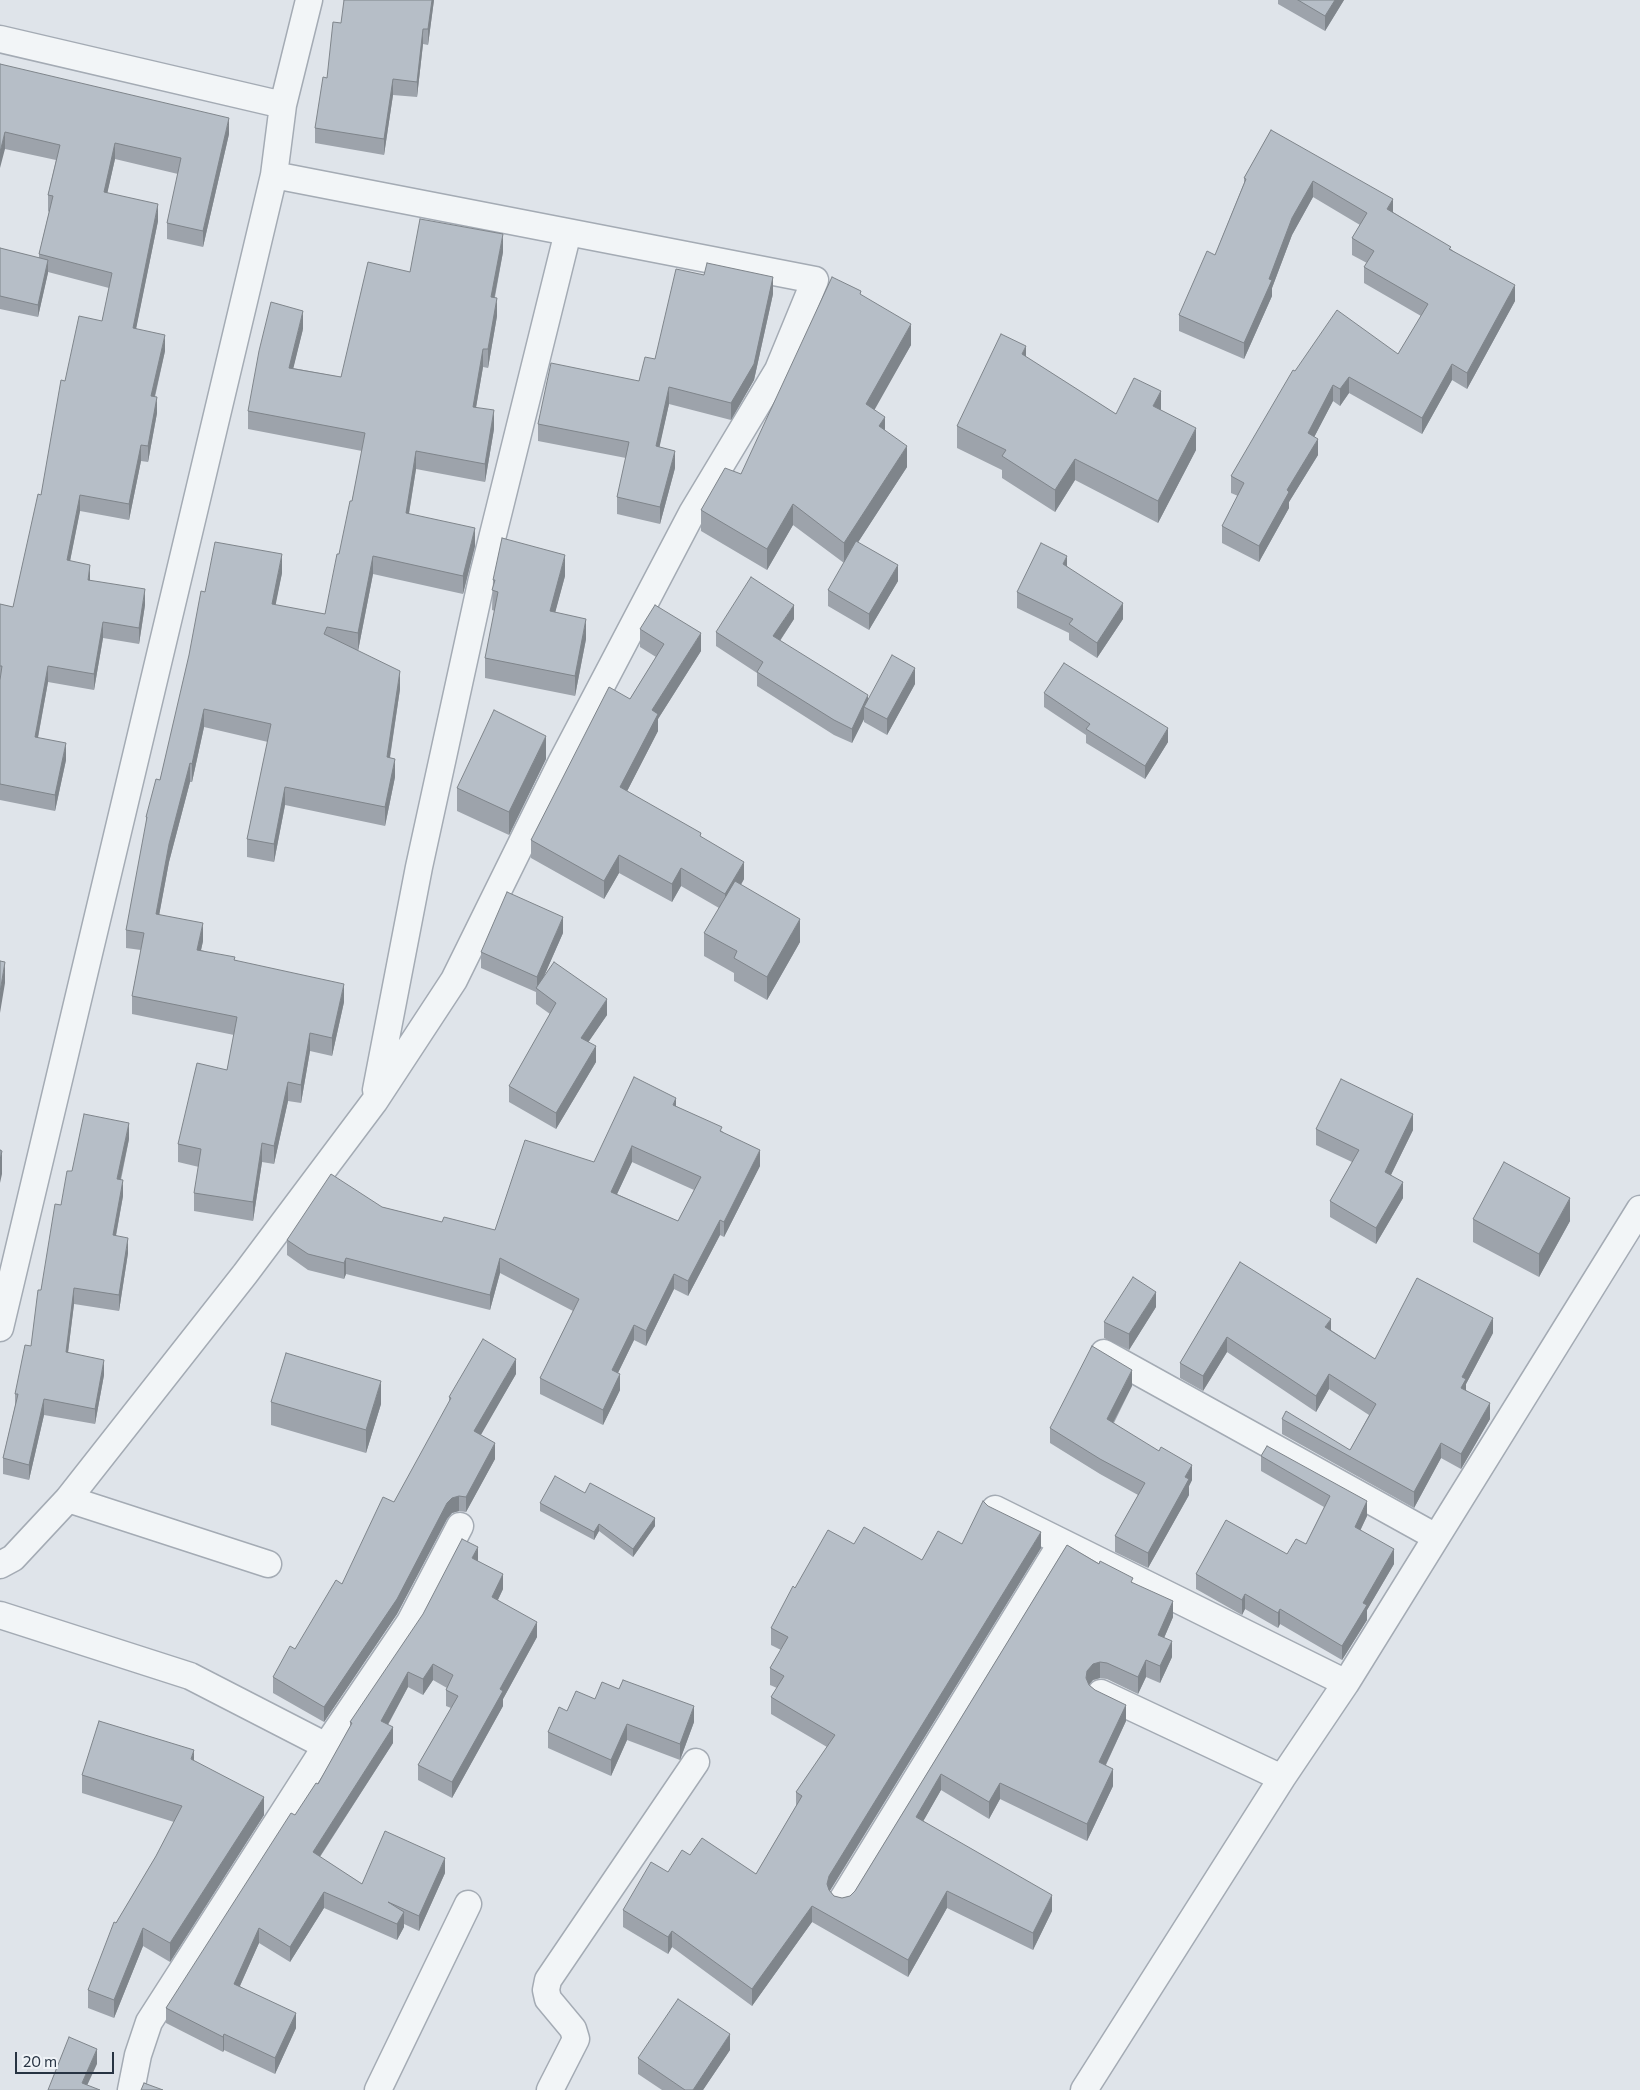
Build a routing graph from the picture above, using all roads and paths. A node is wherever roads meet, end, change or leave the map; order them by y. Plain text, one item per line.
1 (309, 0) edge
2 (0, 39) edge
3 (283, 105) junction
4 (274, 175) junction
5 (568, 232) junction
6 (374, 1102) junction
7 (1640, 1209) edge
8 (0, 1328) edge
9 (1104, 1353) edge
10 (68, 1499) junction
11 (995, 1509) edge
12 (460, 1526) dead end
13 (1436, 1537) junction
14 (1062, 1542) junction
15 (268, 1564) dead end
16 (0, 1565) edge
17 (0, 1615) edge
18 (1346, 1683) junction
19 (1101, 1693) edge
20 (326, 1746) junction
21 (696, 1762) dead end
22 (1282, 1778) junction
23 (842, 1900) edge
24 (468, 1904) dead end
25 (131, 2090) edge
26 (378, 2090) edge
27 (550, 2090) edge
28 (1084, 2090) edge

1 - 3 street
2 - 3 street
3 - 4 street
4 - 5 street
4 - 8 street
5 - 6 street
5 - 6 street
6 - 10 street
7 - 13 street
9 - 13 street
10 - 15 street
10 - 16 street
11 - 14 street
12 - 20 street
13 - 18 street
14 - 18 street
14 - 23 street
17 - 20 street
18 - 22 street
19 - 22 street
20 - 25 street
21 - 27 street
22 - 28 street
24 - 26 street

